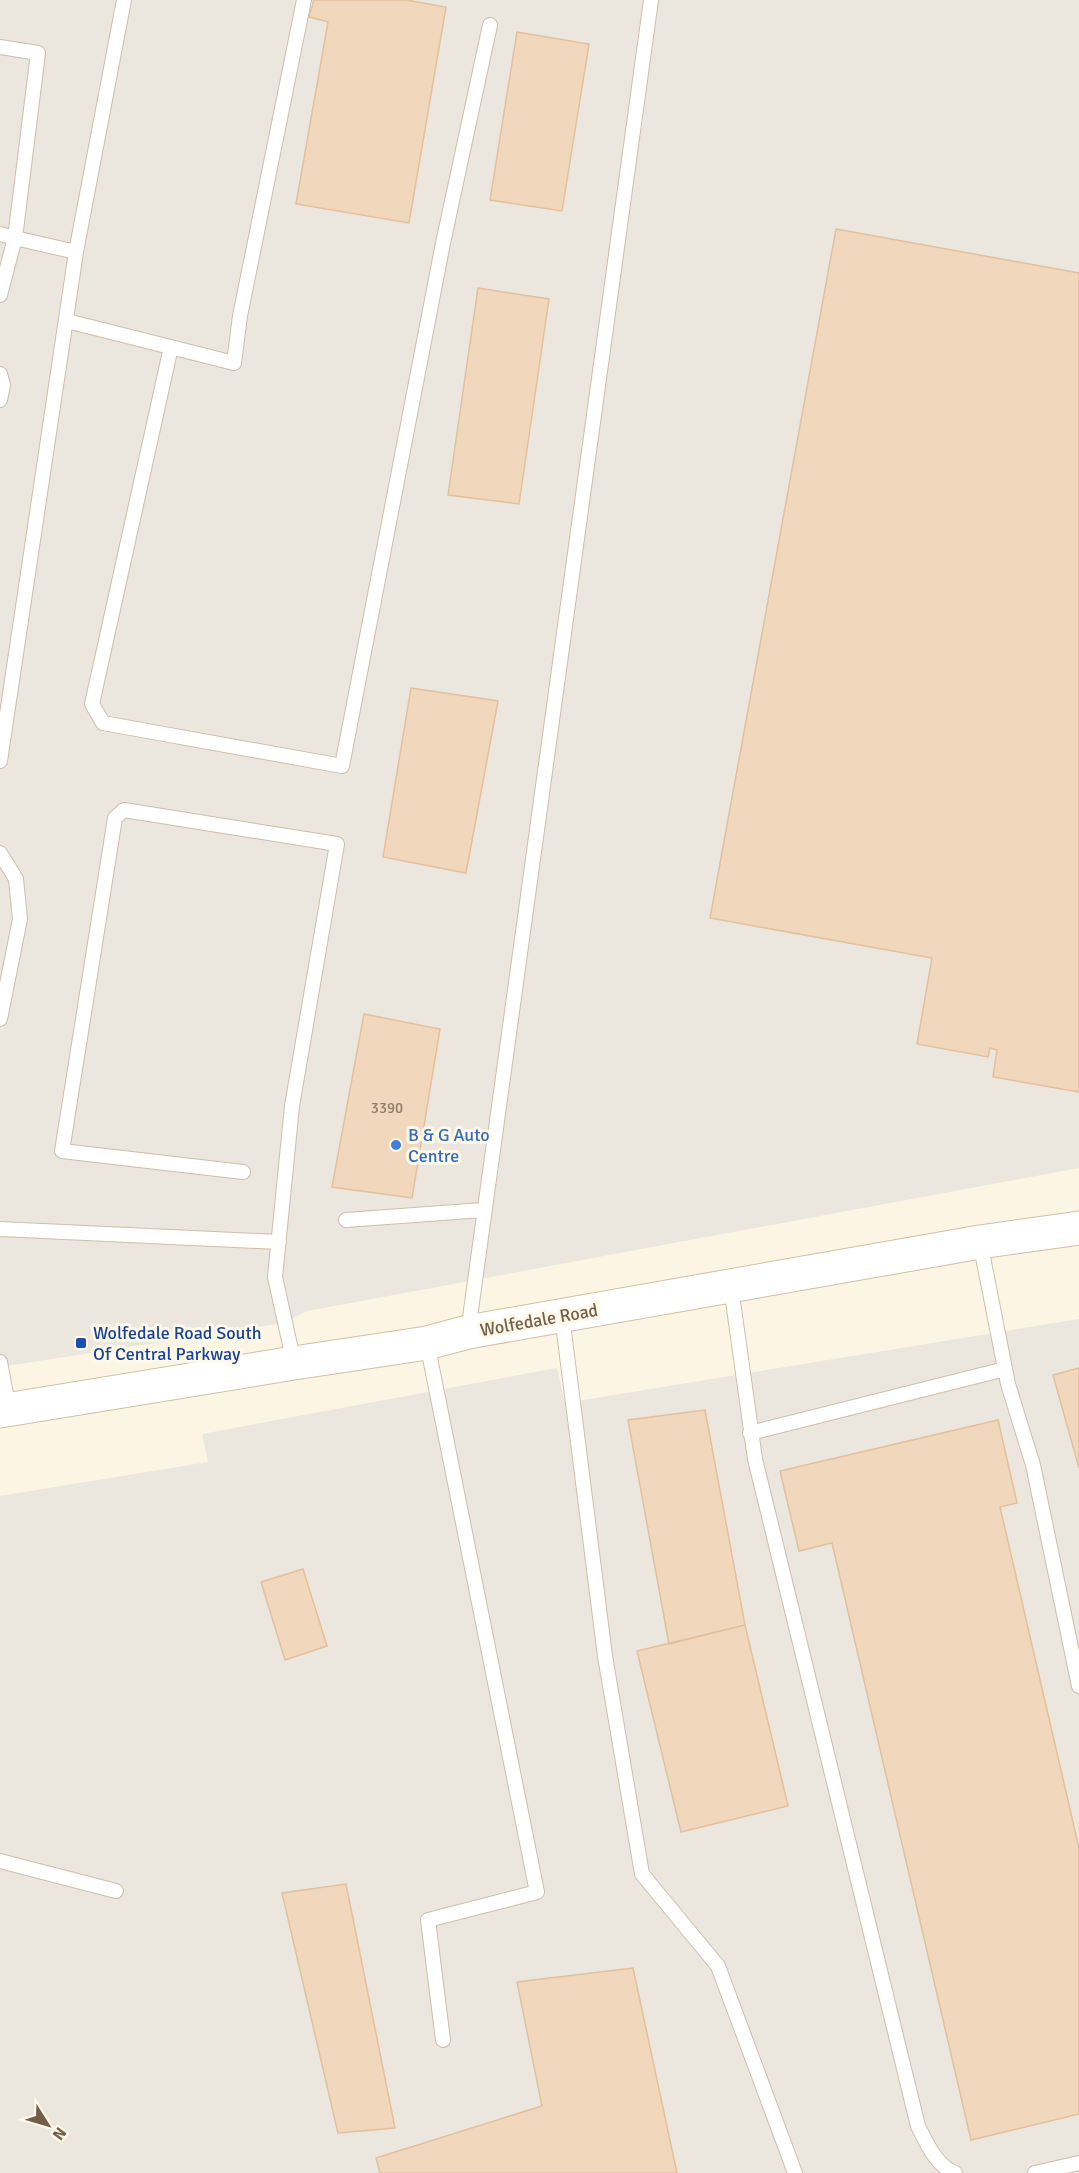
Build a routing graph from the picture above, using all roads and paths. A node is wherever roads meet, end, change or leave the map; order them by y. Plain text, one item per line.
1 (124, 0) edge
2 (304, 0) edge
3 (651, 0) edge
4 (490, 25) dead end
5 (0, 47) edge
6 (0, 234) edge
7 (15, 238) junction
8 (76, 252) junction
9 (0, 295) edge
10 (67, 321) junction
11 (171, 347) junction
12 (0, 374) edge
13 (0, 400) edge
14 (0, 761) edge
15 (0, 854) edge
16 (0, 1019) edge
17 (243, 1172) dead end
18 (483, 1210) junction
19 (346, 1220) dead end
20 (1079, 1227) edge
21 (0, 1229) edge
22 (279, 1242) junction
23 (980, 1242) junction
24 (731, 1287) junction
25 (562, 1316) junction
26 (468, 1332) junction
27 (427, 1343) junction
28 (0, 1362) edge
29 (294, 1363) junction
30 (1005, 1369) junction
31 (5, 1410) edge
32 (750, 1433) junction
33 (1079, 1686) edge
34 (0, 1861) edge
35 (116, 1891) dead end
36 (443, 2040) dead end
37 (1079, 2163) edge
38 (795, 2173) edge
39 (955, 2173) edge
40 (1035, 2173) edge

1 - 8 lane
2 - 11 lane
3 - 18 lane
4 - 11 lane
5 - 7 lane
6 - 7 lane
7 - 8 lane
7 - 9 lane
8 - 10 lane
10 - 11 lane
10 - 14 lane
12 - 13 lane
15 - 16 lane
17 - 22 lane
18 - 19 lane
18 - 26 lane
20 - 23 street, Wolfedale Road
21 - 22 lane
22 - 29 lane
23 - 24 street, Wolfedale Road
23 - 30 lane
24 - 25 street, Wolfedale Road
24 - 32 lane
25 - 26 street, Wolfedale Road
25 - 38 lane
26 - 27 street, Wolfedale Road
27 - 29 street, Wolfedale Road
27 - 36 lane
28 - 31 lane
29 - 31 street, Wolfedale Road
30 - 32 lane
30 - 33 lane
32 - 39 lane
34 - 35 lane
37 - 40 lane

